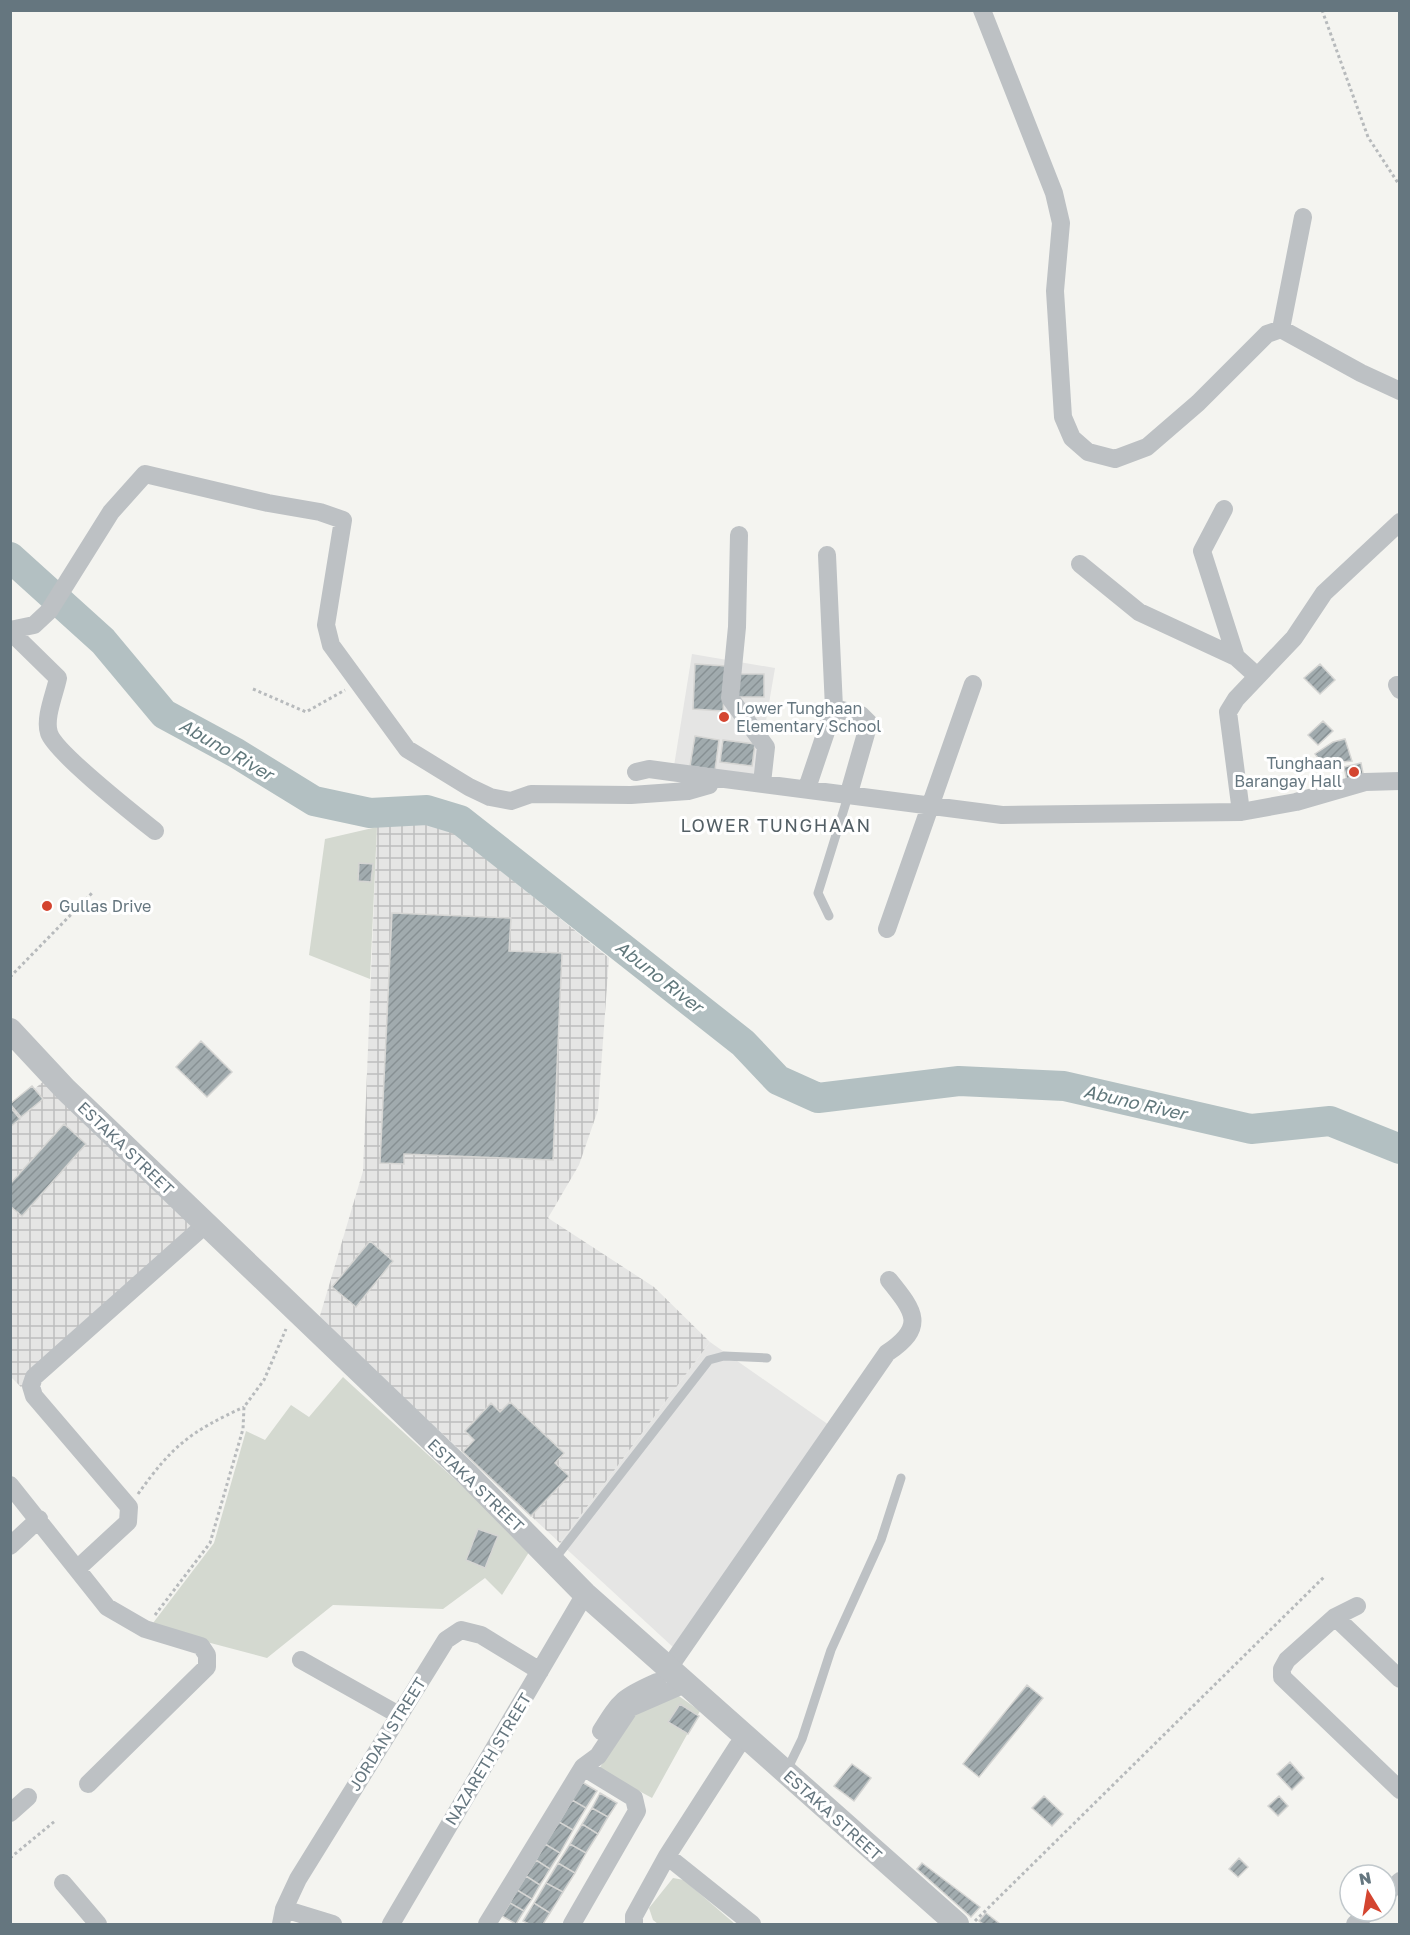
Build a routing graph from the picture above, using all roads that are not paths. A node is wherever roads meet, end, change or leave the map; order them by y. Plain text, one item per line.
1 (982, 10) edge
2 (1304, 217) dead end
3 (1281, 329) junction
4 (1400, 391) edge
5 (1224, 509) dead end
6 (1400, 522) edge
7 (739, 535) dead end
8 (827, 555) dead end
9 (1080, 564) dead end
10 (10, 631) edge
11 (1236, 657) junction
12 (1257, 676) junction
13 (973, 684) dead end
14 (834, 708) junction
15 (636, 772) dead end
16 (712, 777) junction
17 (1400, 781) edge
18 (762, 783) junction
19 (807, 788) junction
20 (849, 793) junction
21 (932, 806) junction
22 (1241, 812) junction
23 (155, 831) dead end
24 (829, 916) dead end
25 (887, 929) dead end
26 (10, 1030) edge
27 (205, 1225) junction
28 (889, 1280) dead end
29 (767, 1358) dead end
30 (901, 1478) dead end
31 (10, 1485) edge
32 (39, 1519) junction
33 (10, 1546) edge
34 (553, 1561) junction
35 (78, 1569) junction
36 (585, 1594) junction
37 (1357, 1606) dead end
38 (1335, 1617) junction
39 (301, 1660) dead end
40 (540, 1671) junction
41 (676, 1676) junction
42 (1400, 1679) edge
43 (399, 1715) junction
44 (746, 1737) junction
45 (585, 1765) junction
46 (786, 1773) junction
47 (88, 1784) dead end
48 (1400, 1791) edge
49 (28, 1797) dead end
50 (10, 1813) edge
51 (667, 1856) junction
52 (63, 1883) dead end
53 (283, 1917) edge
54 (638, 1922) edge
55 (98, 1924) edge
56 (333, 1924) edge
57 (391, 1924) edge
58 (487, 1924) edge
59 (572, 1924) edge
60 (752, 1924) edge
61 (957, 1924) edge

1 - 3 street
2 - 3 street
3 - 4 street
5 - 11 street
6 - 12 street
7 - 18 street
8 - 14 street
9 - 11 street
10 - 16 street
10 - 23 street
11 - 12 street
12 - 22 street
13 - 21 street
14 - 19 street
14 - 20 street
15 - 16 street
16 - 18 street
17 - 22 street
18 - 19 street
19 - 20 street
20 - 21 street
20 - 24 lane
21 - 22 street
21 - 25 street
26 - 27 street, ESTAKA STREET
27 - 34 street, ESTAKA STREET
27 - 35 street
28 - 41 street
29 - 34 lane
30 - 46 lane
31 - 32 street
32 - 33 street
32 - 35 street
34 - 36 street, ESTAKA STREET
35 - 47 street
36 - 40 street, NAZARETH STREET
36 - 41 street, ESTAKA STREET
37 - 38 street
38 - 42 street
38 - 48 street
39 - 43 street
40 - 43 street, JORDAN STREET
40 - 57 street, NAZARETH STREET
41 - 44 street, ESTAKA STREET
41 - 45 street
43 - 53 street, JORDAN STREET
44 - 46 street, ESTAKA STREET
44 - 51 street
45 - 58 street
45 - 59 street
46 - 61 street, ESTAKA STREET
49 - 50 street
51 - 54 street
51 - 60 street
52 - 55 street
53 - 56 street

